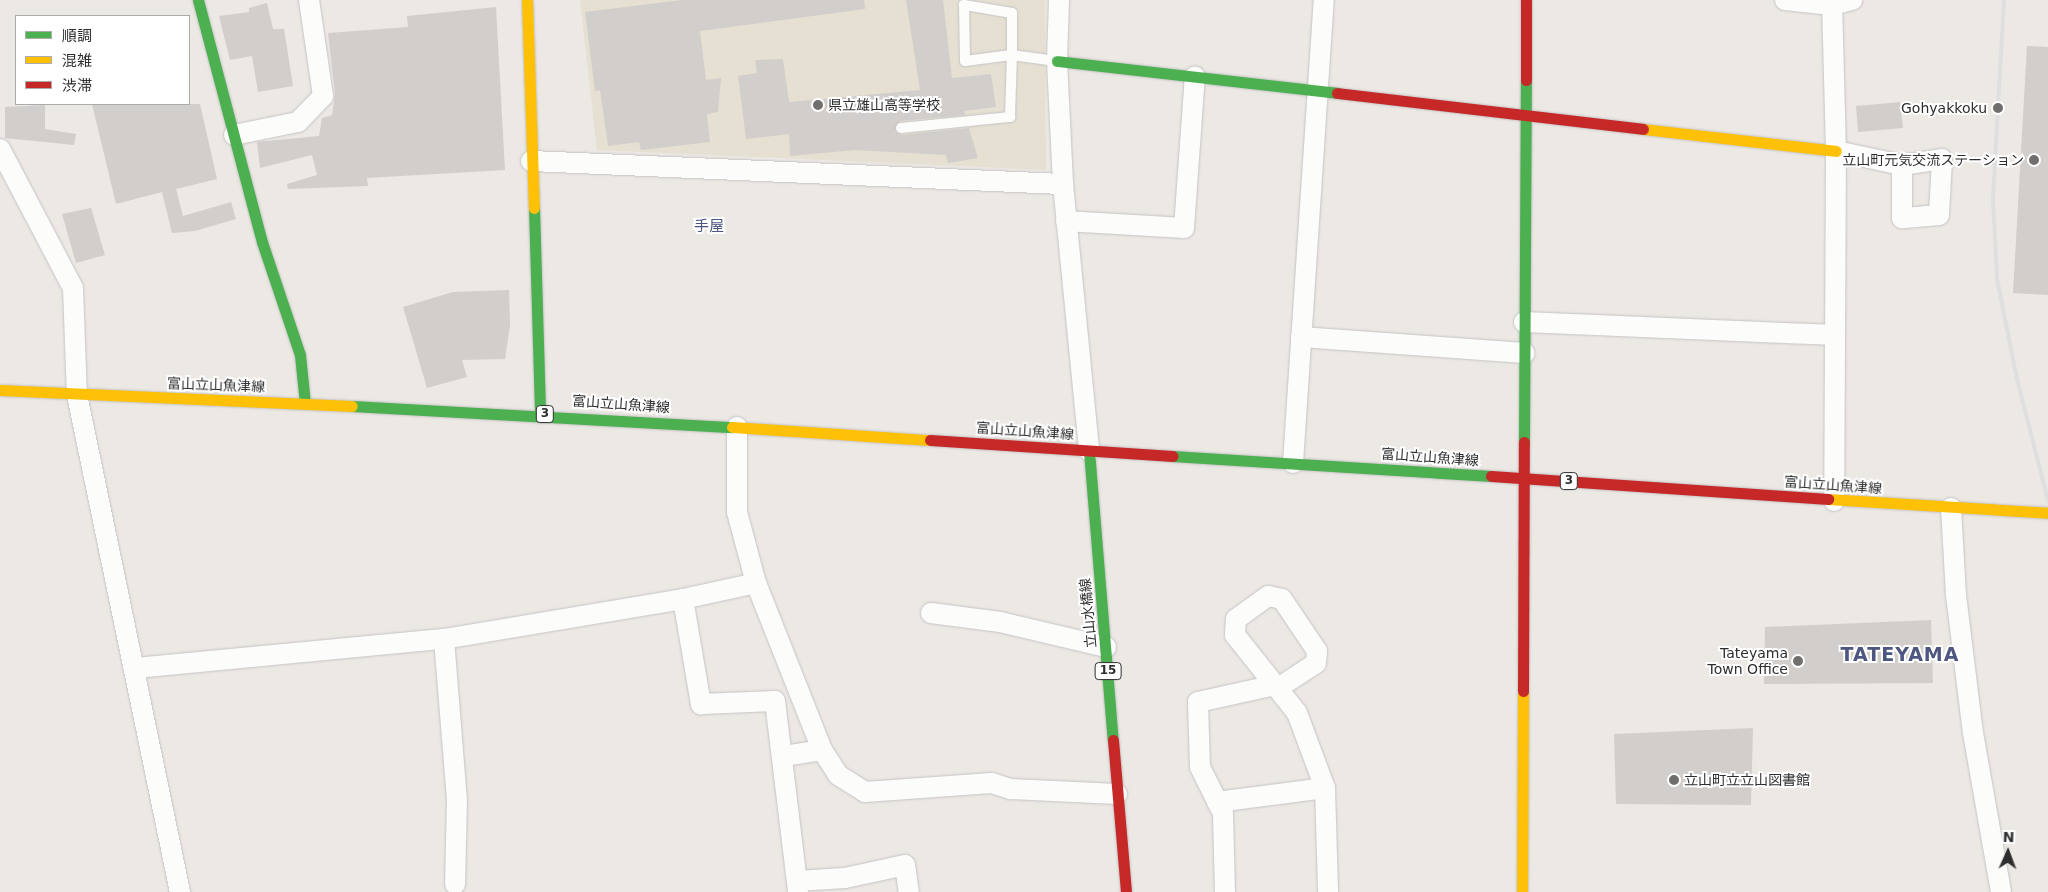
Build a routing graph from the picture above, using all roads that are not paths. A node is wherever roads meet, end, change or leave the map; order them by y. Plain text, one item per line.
1 (198, 0) edge
2 (309, 0) edge
3 (527, 0) edge
4 (1059, 0) edge
5 (1324, 0) edge
6 (1526, 0) edge
7 (1785, 0) edge
8 (1839, 2) edge
9 (976, 3) edge
10 (1012, 55) junction
11 (1057, 61) junction
12 (1195, 76) junction
13 (1318, 92) junction
14 (1524, 115) junction
15 (901, 128) dead end
16 (234, 135) junction
17 (0, 149) edge
18 (1836, 150) junction
19 (531, 161) junction
20 (1902, 165) dead end
21 (1063, 184) junction
22 (1066, 221) junction
23 (1524, 322) junction
24 (1835, 336) junction
25 (1301, 337) junction
26 (1524, 353) junction
27 (0, 390) edge
28 (77, 395) junction
29 (305, 403) junction
30 (540, 414) junction
31 (737, 427) junction
32 (1089, 451) junction
33 (1293, 462) junction
34 (1522, 478) junction
35 (1834, 501) junction
36 (1951, 508) junction
37 (2048, 513) edge
38 (756, 583) junction
39 (684, 599) junction
40 (931, 613) dead end
41 (444, 639) junction
42 (1106, 647) junction
43 (134, 668) junction
44 (1276, 686) junction
45 (822, 750) junction
46 (784, 756) junction
47 (1325, 788) junction
48 (1117, 794) junction
49 (1217, 802) junction
50 (455, 884) dead end
51 (797, 887) edge
52 (180, 892) edge
53 (909, 892) edge
54 (1126, 892) edge
55 (1225, 892) edge
56 (1328, 892) edge
57 (1522, 892) edge
58 (2001, 892) edge

1 - 16 street
2 - 16 street
3 - 19 street
4 - 11 street
5 - 13 street
6 - 14 street
7 - 8 street
8 - 18 street
9 - 10 lane
9 - 10 lane
10 - 11 lane
10 - 15 lane
11 - 12 street
11 - 21 street
12 - 13 street
12 - 22 street
13 - 14 street
13 - 25 street
14 - 18 street
14 - 23 street
16 - 29 street
17 - 28 street
18 - 20 street
18 - 24 street
19 - 21 street
19 - 30 street
21 - 22 street
22 - 32 street
23 - 24 street
23 - 26 street
24 - 35 street
25 - 26 street
25 - 33 street
26 - 34 street
27 - 28 street, 富山立山魚津線 / 3
28 - 29 street, 富山立山魚津線 / 3
28 - 43 street
29 - 30 street, 富山立山魚津線 / 3
30 - 31 street, 富山立山魚津線 / 3
31 - 32 street, 富山立山魚津線 / 3
31 - 38 street
32 - 33 street, 富山立山魚津線 / 3
32 - 42 street, 立山水橋線 / 15
33 - 34 street, 富山立山魚津線 / 3
34 - 35 street, 富山立山魚津線 / 3
34 - 57 street
35 - 36 street, 富山立山魚津線 / 3
36 - 37 street, 富山立山魚津線 / 3
36 - 58 street
38 - 39 street
38 - 45 street
39 - 41 street
39 - 46 street
40 - 42 street
41 - 43 street
41 - 50 street
42 - 48 street, 立山水橋線 / 15
43 - 52 street
44 - 44 street
44 - 47 street
44 - 49 street
45 - 46 street
45 - 48 street
46 - 51 street
47 - 49 street
47 - 56 street
48 - 54 street, 立山水橋線 / 15
49 - 55 street
51 - 53 street

